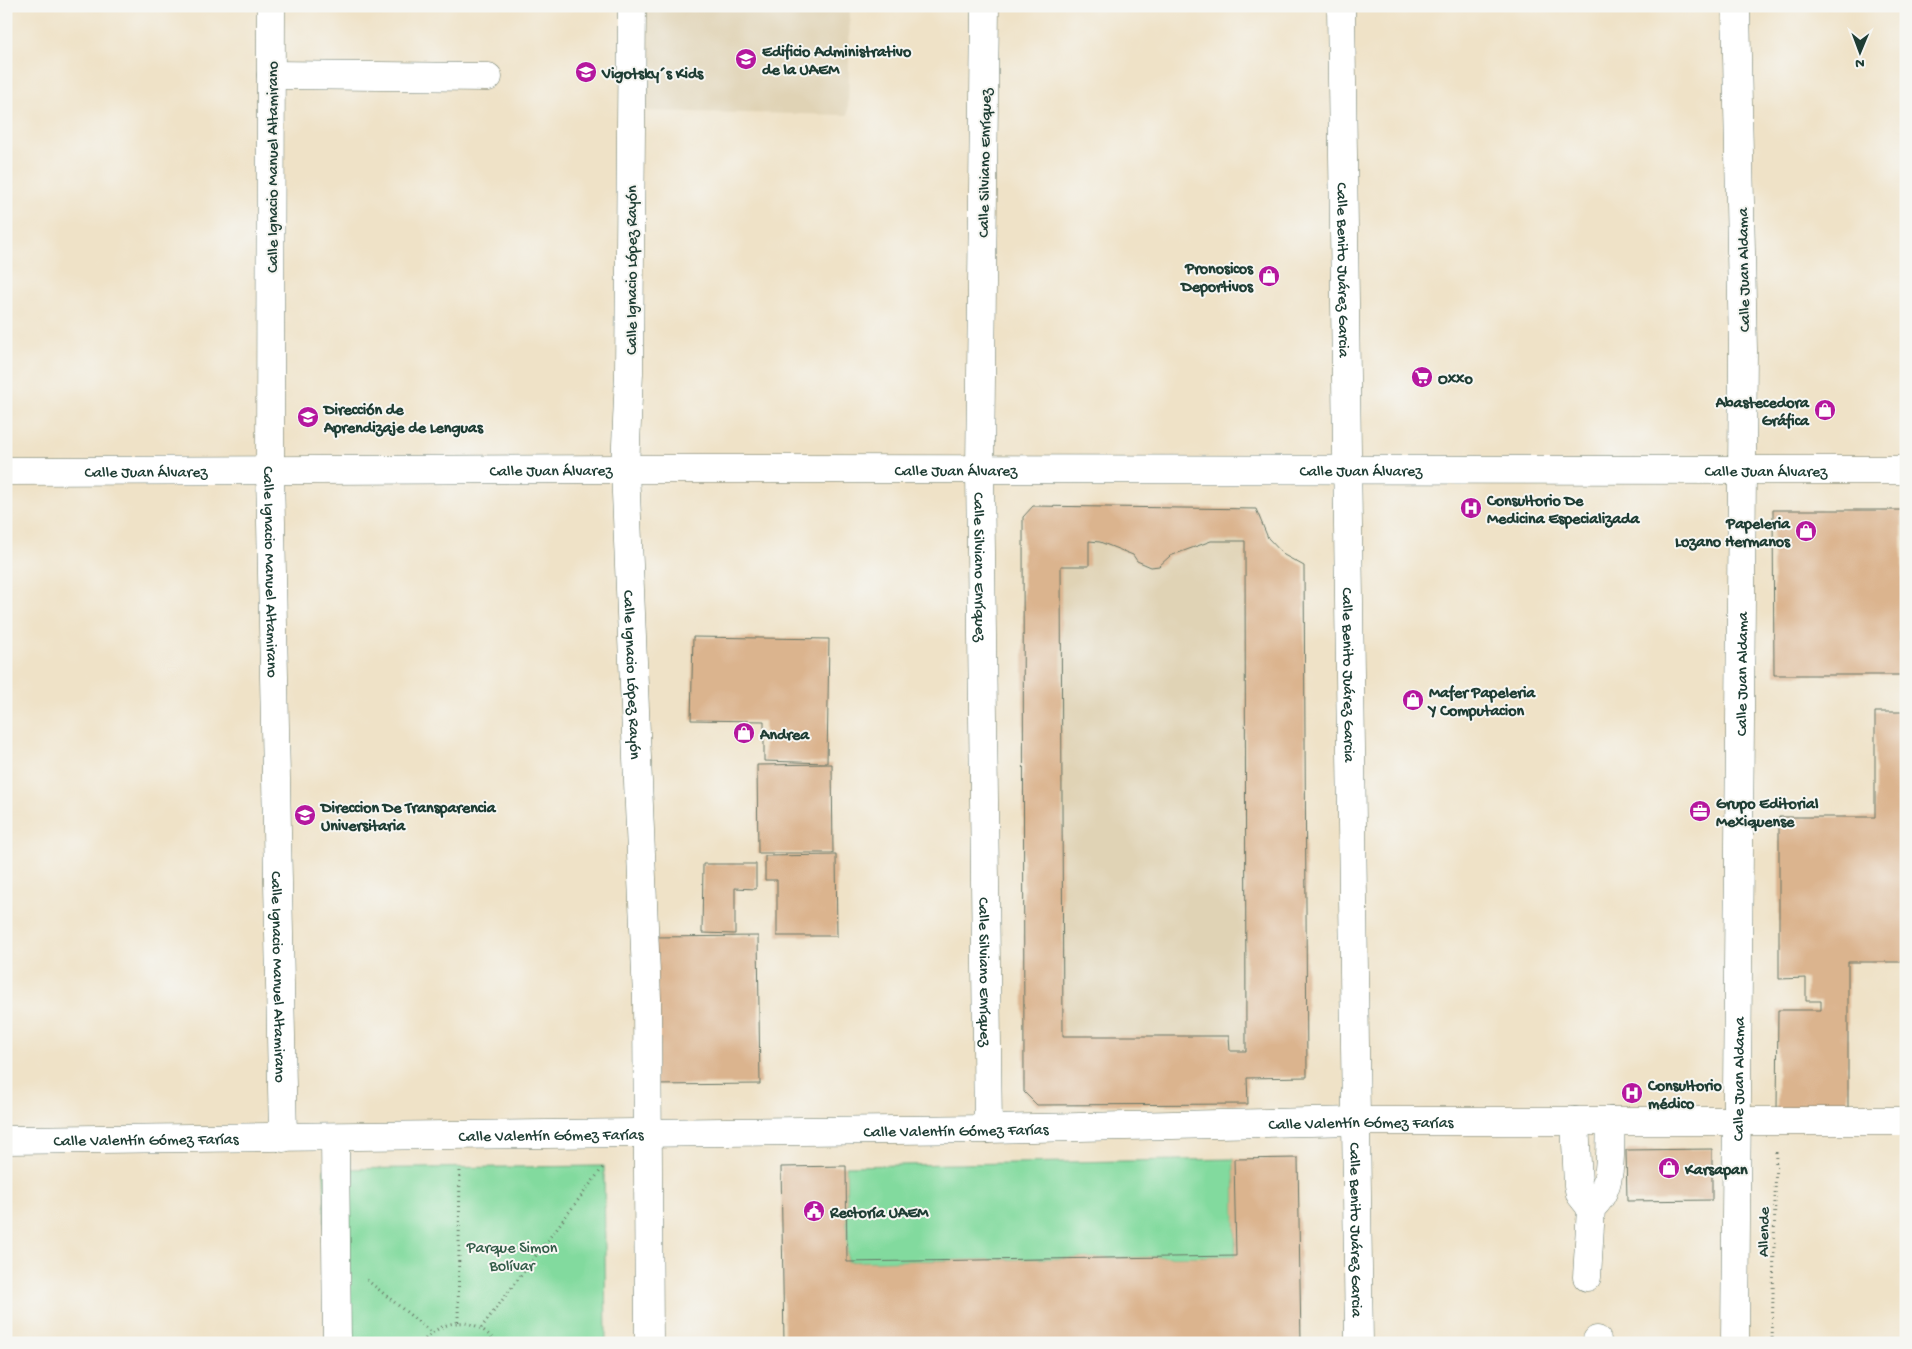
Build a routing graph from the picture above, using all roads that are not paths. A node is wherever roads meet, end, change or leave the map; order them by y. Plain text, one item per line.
1 (271, 6) edge
2 (632, 6) edge
3 (985, 6) edge
4 (1341, 6) edge
5 (1736, 6) edge
6 (271, 74) junction
7 (488, 77) dead end
8 (625, 469) junction
9 (1742, 469) junction
10 (270, 470) junction
11 (980, 470) junction
12 (1347, 470) junction
13 (1906, 470) edge
14 (6, 471) edge
15 (1358, 1121) junction
16 (1575, 1121) junction
17 (1611, 1121) junction
18 (1736, 1121) junction
19 (1906, 1121) edge
20 (988, 1129) junction
21 (647, 1133) junction
22 (283, 1138) junction
23 (336, 1138) junction
24 (6, 1140) edge
25 (1591, 1208) junction
26 (1587, 1277) dead end
27 (337, 1343) edge
28 (649, 1343) edge
29 (1359, 1343) edge
30 (1735, 1343) edge

1 - 6 street, Calle Ignacio Manuel Altamirano
2 - 8 street, Calle Ignacio López Rayón
3 - 11 street, Calle Silviano Enríquez
4 - 12 street, Calle Benito Juárez Garcia
5 - 9 street, Calle Juan Aldama
6 - 7 street
6 - 10 street, Calle Ignacio Manuel Altamirano
8 - 10 street, Calle Juan Álvarez
8 - 11 street, Calle Juan Álvarez
8 - 21 street, Calle Ignacio López Rayón
9 - 12 street, Calle Juan Álvarez
9 - 13 street, Calle Juan Álvarez
9 - 18 street, Calle Juan Aldama
10 - 14 street, Calle Juan Álvarez
10 - 22 street, Calle Ignacio Manuel Altamirano
11 - 12 street, Calle Juan Álvarez
11 - 20 street, Calle Silviano Enríquez
12 - 15 street, Calle Benito Juárez Garcia
15 - 16 street, Calle Valentín Gómez Farías
15 - 20 street, Calle Valentín Gómez Farías
15 - 29 street, Calle Benito Juárez Garcia
16 - 17 street, Calle Valentín Gómez Farías
16 - 25 street
17 - 18 street, Calle Valentín Gómez Farías
17 - 25 street
18 - 19 street, Calle Valentín Gómez Farías
18 - 30 street, Calle Juan Aldama
20 - 21 street, Calle Valentín Gómez Farías
21 - 23 street, Calle Valentín Gómez Farías
21 - 28 street, Calle Ignacio López Rayón
22 - 23 street, Calle Valentín Gómez Farías
22 - 24 street, Calle Valentín Gómez Farías
23 - 27 street
25 - 26 street

